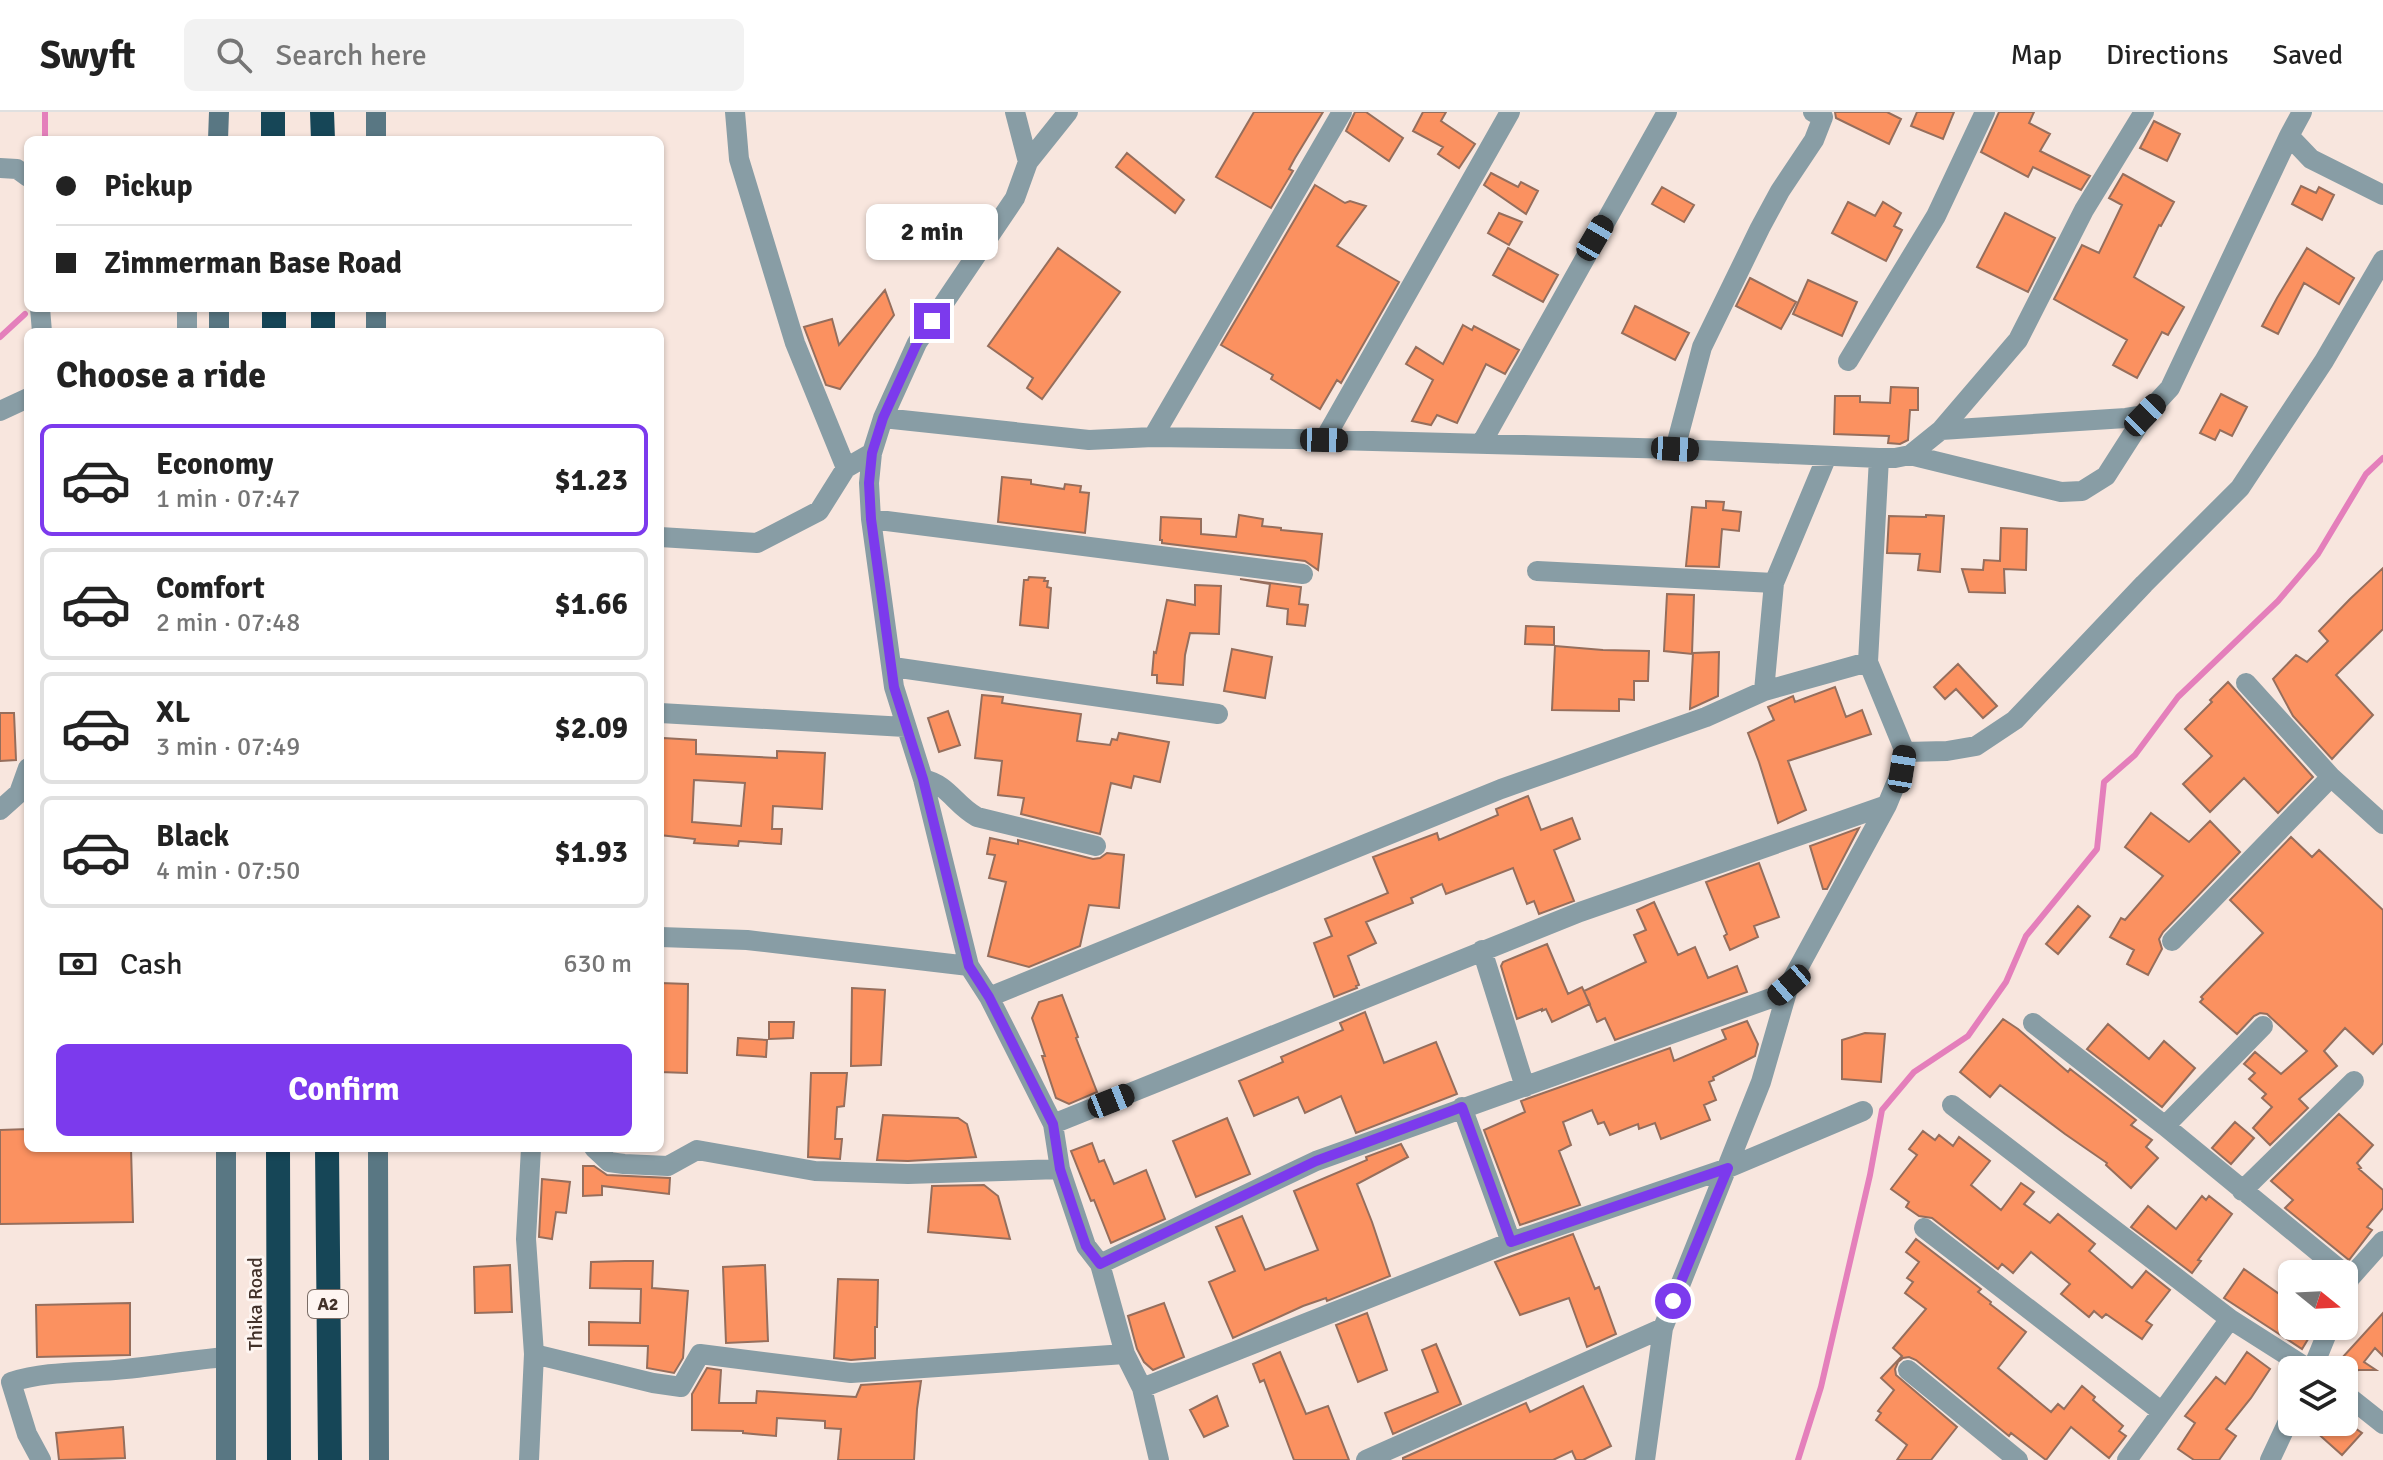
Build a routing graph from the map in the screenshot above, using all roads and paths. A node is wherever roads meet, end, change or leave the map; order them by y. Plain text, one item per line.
1 (219, 112) edge
2 (273, 112) edge
3 (322, 112) edge
4 (376, 112) edge
5 (735, 112) edge
6 (1015, 112) edge
7 (1068, 112) edge
8 (1342, 112) edge
9 (1510, 112) edge
10 (1667, 112) edge
11 (1985, 112) edge
12 (2144, 112) edge
13 (2302, 112) edge
14 (1820, 114) edge
15 (218, 136) edge
16 (273, 136) edge
17 (323, 136) edge
18 (376, 136) edge
19 (2289, 136) junction
20 (1028, 162) junction
21 (0, 168) edge
22 (24, 174) edge
23 (2383, 195) edge
24 (2383, 260) edge
25 (1848, 361) dead end
26 (24, 400) edge
27 (0, 411) edge
28 (2145, 415) junction
29 (883, 418) junction
30 (1941, 430) junction
31 (1153, 437) junction
32 (1324, 440) junction
33 (1481, 444) junction
34 (1675, 449) junction
35 (872, 453) junction
36 (1910, 455) junction
37 (1827, 456) junction
38 (1879, 458) junction
39 (846, 468) junction
40 (871, 519) junction
41 (664, 537) edge
42 (1537, 571) dead end
43 (1303, 574) dead end
44 (1774, 583) junction
45 (1868, 662) junction
46 (893, 667) junction
47 (2246, 683) dead end
48 (1764, 691) junction
49 (664, 713) edge
50 (1218, 714) dead end
51 (905, 727) junction
52 (1905, 752) junction
53 (2331, 777) junction
54 (24, 779) edge
55 (923, 779) junction
56 (1887, 805) junction
57 (0, 810) edge
58 (2383, 824) edge
59 (1096, 846) dead end
60 (664, 937) edge
61 (2172, 941) dead end
62 (1482, 950) junction
63 (969, 966) junction
64 (1789, 985) junction
65 (989, 997) junction
66 (2033, 1023) dead end
67 (2263, 1026) dead end
68 (2354, 1081) dead end
69 (1525, 1087) junction
70 (1952, 1105) dead end
71 (1462, 1107) junction
72 (1863, 1111) dead end
73 (1053, 1124) junction
74 (2165, 1126) junction
75 (226, 1152) edge
76 (278, 1152) edge
77 (327, 1152) edge
78 (378, 1152) edge
79 (531, 1152) edge
80 (598, 1152) edge
81 (1728, 1168) junction
82 (1060, 1169) junction
83 (2242, 1191) junction
84 (1924, 1228) dead end
85 (2383, 1241) edge
86 (1511, 1242) junction
87 (2318, 1260) edge
88 (1100, 1264) junction
89 (2358, 1272) edge
90 (2230, 1319) junction
91 (1663, 1328) junction
92 (534, 1354) junction
93 (1125, 1354) junction
94 (2289, 1356) edge
95 (226, 1357) junction
96 (1908, 1370) dead end
97 (6, 1384) edge
98 (1142, 1388) junction
99 (2358, 1404) edge
100 (2162, 1412) junction
101 (2383, 1424) edge
102 (2281, 1436) edge
103 (41, 1460) edge
104 (226, 1460) edge
105 (279, 1460) edge
106 (330, 1460) edge
107 (379, 1460) edge
108 (529, 1460) edge
109 (1159, 1460) edge
110 (1366, 1460) edge
111 (1645, 1460) edge
112 (2018, 1460) edge
113 (2127, 1460) edge
114 (2270, 1460) edge

1 - 15 main road
2 - 16 highway
3 - 17 highway
4 - 18 main road
5 - 39 street
6 - 20 street
7 - 20 street
8 - 31 street
9 - 32 street
10 - 33 street
11 - 25 street
12 - 30 street
13 - 19 street
14 - 34 street
19 - 23 street
19 - 28 street
20 - 29 street
21 - 22 street
24 - 52 street
26 - 27 street
28 - 30 street
28 - 36 street
29 - 31 street
29 - 35 street
30 - 36 street
31 - 32 street
32 - 33 street
33 - 34 street
34 - 37 street
35 - 39 street
35 - 40 street
36 - 38 street
37 - 38 street
37 - 44 street
38 - 45 street
39 - 41 street
40 - 43 street
40 - 46 street
42 - 44 street
44 - 48 street
45 - 48 street
45 - 52 street
46 - 50 street
46 - 51 street
47 - 53 street
48 - 65 street
49 - 51 street
51 - 55 street
52 - 56 street
53 - 58 street
53 - 61 street
54 - 57 street
55 - 59 street
55 - 63 street
56 - 62 street
56 - 64 street
60 - 63 street
62 - 69 street
62 - 73 street
63 - 65 street
64 - 69 street
64 - 81 street
65 - 73 street
66 - 74 street
67 - 74 street
68 - 83 street
69 - 71 street
70 - 90 street
71 - 86 street
71 - 88 street
72 - 81 street
73 - 82 street
74 - 83 street
75 - 95 main road, Thika Road
76 - 105 highway, Thika Road / A2
77 - 106 highway, A2
78 - 107 main road
79 - 92 street
80 - 82 street
81 - 86 street
81 - 91 street
82 - 88 street
83 - 87 street
84 - 100 street
85 - 89 street
86 - 98 street
88 - 93 street
90 - 94 street
90 - 100 street
91 - 110 street
91 - 111 street
92 - 93 street
92 - 108 street
93 - 98 street
95 - 97 street
95 - 104 main road, Thika Road
96 - 112 street
97 - 103 street
98 - 109 street
99 - 101 street
100 - 113 street
102 - 114 street

